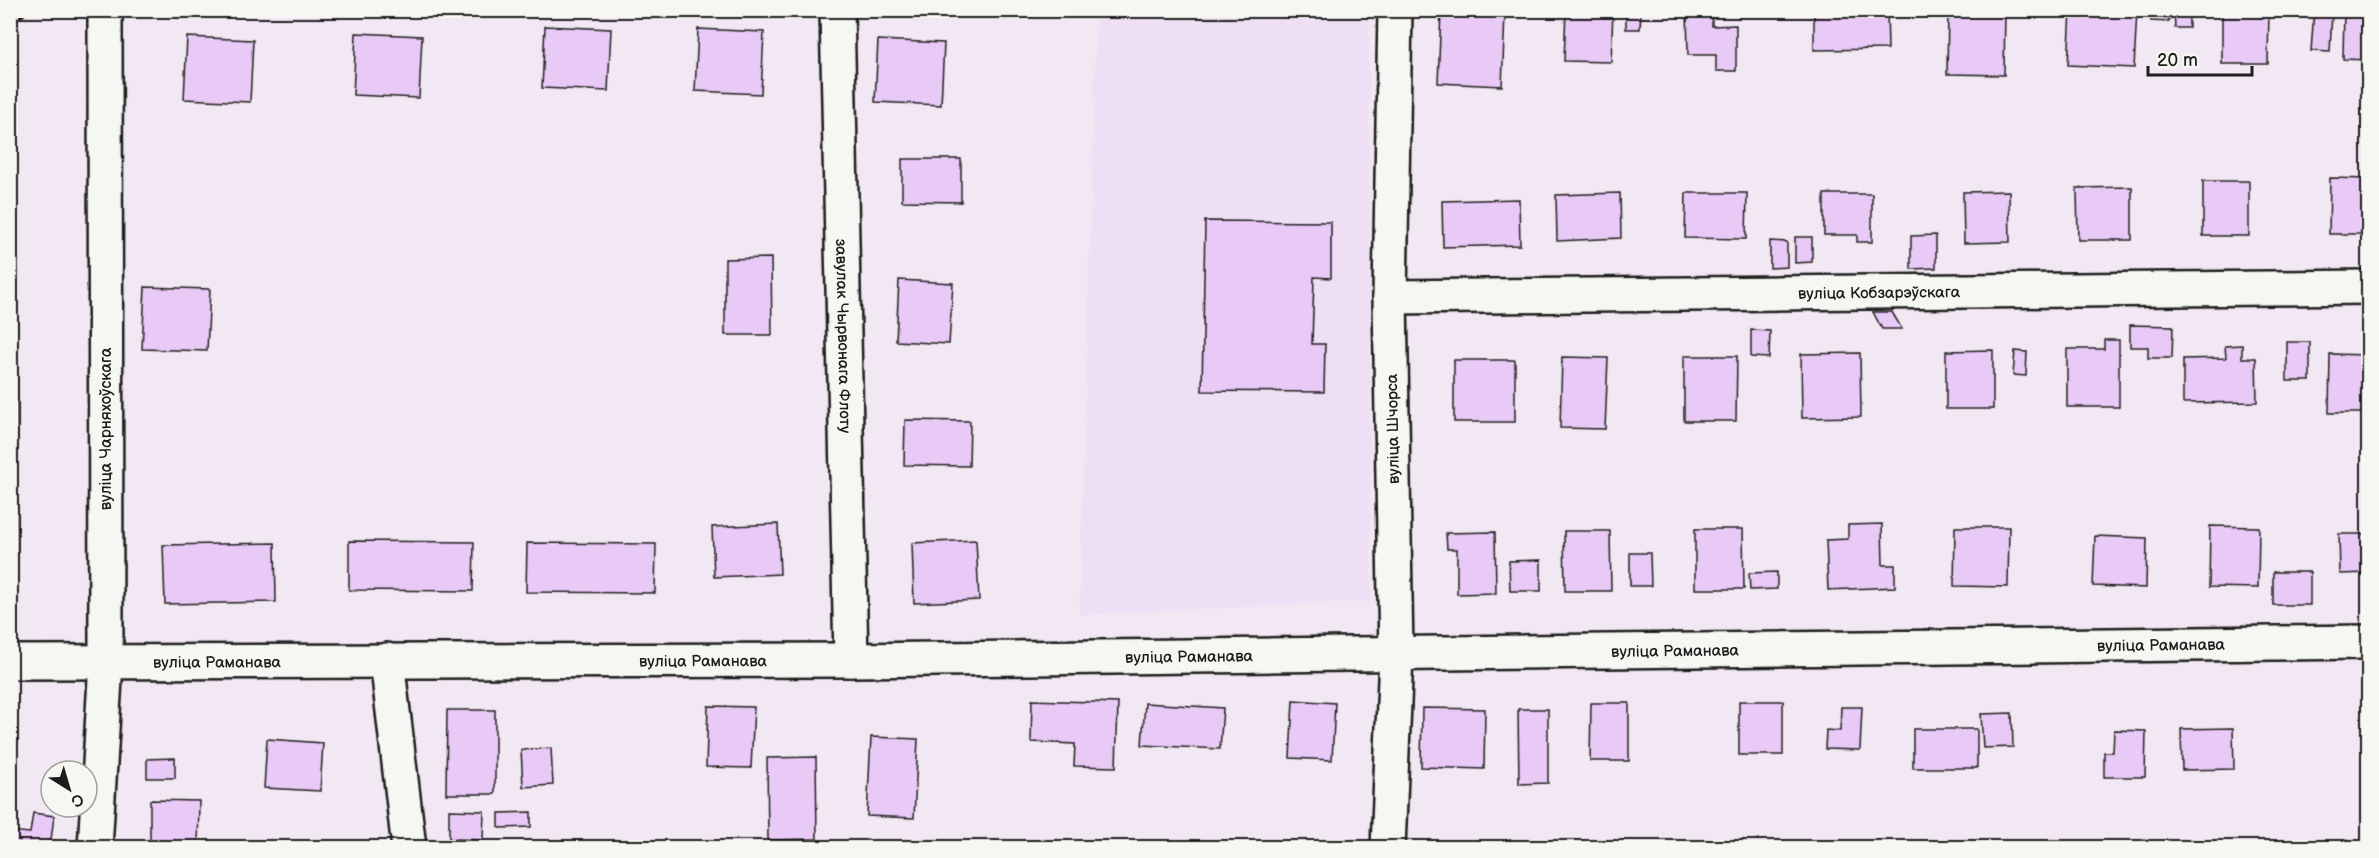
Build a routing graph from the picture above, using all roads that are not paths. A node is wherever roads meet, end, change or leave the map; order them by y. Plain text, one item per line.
1 (105, 10) edge
2 (837, 10) edge
3 (1395, 10) edge
4 (2368, 287) edge
5 (1390, 297) junction
6 (2368, 642) edge
7 (1396, 655) junction
8 (387, 660) junction
9 (850, 660) junction
10 (10, 662) edge
11 (106, 662) junction
12 (94, 848) edge
13 (409, 848) edge
14 (1388, 848) edge

1 - 11 street, вуліца Чарняхоўскага
2 - 9 street, завулак Чырвонага Флоту
3 - 5 street, вуліца Шчорса
4 - 5 street, вуліца Кобзарэўскага
5 - 7 street, вуліца Шчорса
6 - 7 street, вуліца Раманава
7 - 9 street, вуліца Раманава
7 - 14 street, вуліца Шчорса
8 - 9 street, вуліца Раманава
8 - 11 street, вуліца Раманава
8 - 13 street
10 - 11 street, вуліца Раманава
11 - 12 street, вуліца Чарняхоўскага

